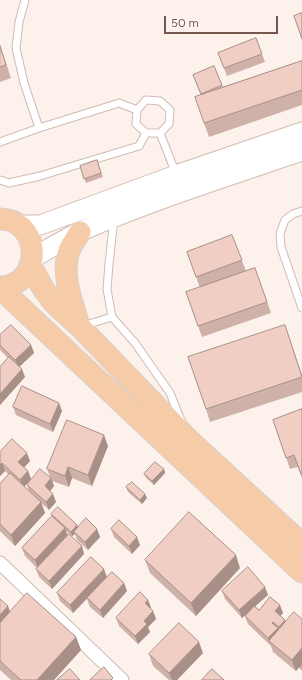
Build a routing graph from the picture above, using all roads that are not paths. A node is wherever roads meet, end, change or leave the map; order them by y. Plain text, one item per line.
1 (25, 0) edge
2 (137, 110) junction
3 (39, 128) junction
4 (302, 132) edge
5 (146, 133) junction
6 (160, 133) junction
7 (0, 142) edge
8 (302, 151) edge
9 (176, 175) junction
10 (0, 180) edge
11 (302, 211) edge
12 (114, 218) junction
13 (9, 222) edge
14 (80, 232) junction
15 (32, 262) junction
16 (0, 288) edge
17 (302, 308) edge
18 (112, 317) junction
19 (80, 327) junction
20 (189, 440) junction
21 (302, 544) edge
22 (0, 563) edge
23 (302, 572) edge
24 (122, 680) edge

1 - 3 lane
2 - 3 lane
2 - 5 lane
2 - 6 lane
3 - 7 lane
4 - 9 main road
5 - 6 lane
5 - 10 lane
6 - 9 lane
8 - 12 main road
9 - 13 main road
11 - 17 lane
12 - 14 main road
12 - 18 lane
13 - 15 main road
14 - 15 main road
14 - 19 main road
15 - 16 main road
15 - 19 main road
16 - 23 main road
18 - 19 lane
18 - 20 lane
19 - 20 main road
20 - 21 main road
22 - 24 street

